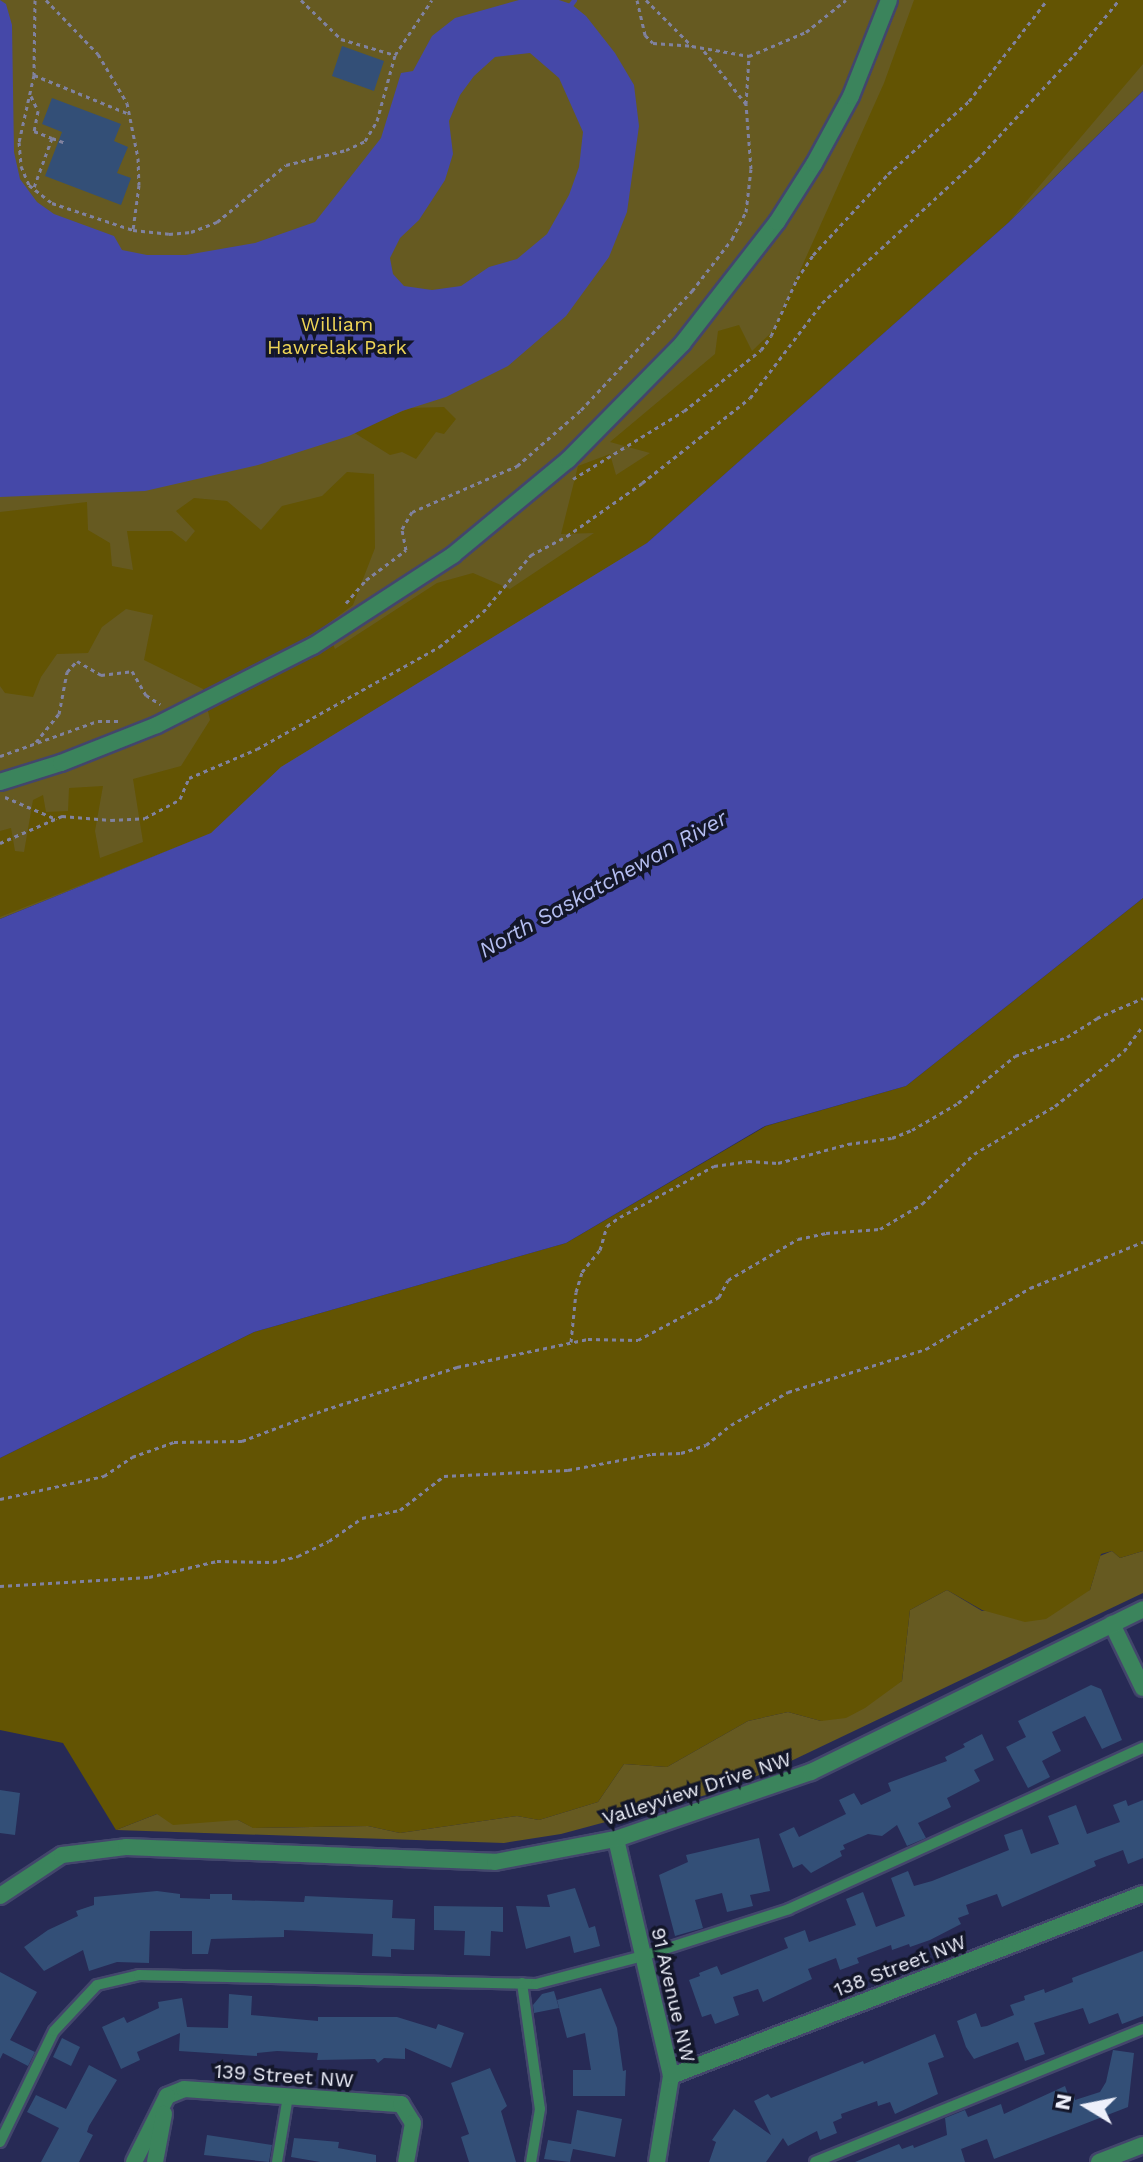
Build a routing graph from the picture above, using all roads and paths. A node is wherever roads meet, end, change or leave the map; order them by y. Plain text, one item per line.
1 (35, 0) edge
2 (46, 0) edge
3 (301, 0) edge
4 (432, 0) edge
5 (637, 0) edge
6 (646, 0) edge
7 (846, 0) edge
8 (889, 0) edge
9 (1119, 0) edge
10 (692, 46) junction
11 (704, 51) junction
12 (395, 55) junction
13 (749, 56) junction
14 (34, 75) junction
15 (31, 96) junction
16 (746, 104) junction
17 (130, 114) junction
18 (52, 138) junction
19 (66, 143) dead end
20 (33, 190) junction
21 (133, 230) junction
22 (342, 609) dead end
23 (157, 710) dead end
24 (125, 722) dead end
25 (34, 744) junction
26 (0, 756) edge
27 (3, 789) edge
28 (56, 819) junction
29 (0, 843) edge
30 (1143, 998) edge
31 (1143, 1026) edge
32 (1143, 1242) edge
33 (571, 1342) junction
34 (0, 1499) edge
35 (0, 1586) edge
36 (1143, 1609) edge
37 (1112, 1624) junction
38 (1143, 1688) edge
39 (1143, 1748) edge
40 (616, 1839) junction
41 (1143, 1894) edge
42 (0, 1896) edge
43 (643, 1956) junction
44 (522, 1983) junction
45 (1143, 2029) edge
46 (671, 2076) junction
47 (167, 2096) junction
48 (288, 2096) junction
49 (0, 2142) edge
50 (1143, 2145) edge
51 (134, 2162) edge
52 (155, 2162) edge
53 (277, 2162) edge
54 (406, 2162) edge
55 (531, 2162) edge
56 (657, 2162) edge
57 (815, 2162) edge
58 (1099, 2162) edge

1 - 14 path
2 - 17 path
3 - 12 path
4 - 12 path
5 - 10 path
6 - 10 path
7 - 13 path
8 - 27 street
9 - 28 path
10 - 11 path
11 - 13 path
11 - 16 path
12 - 21 path
13 - 16 path
14 - 15 path
14 - 17 path
15 - 18 path
15 - 20 path
16 - 22 path
17 - 21 path
18 - 19 path
18 - 20 path
20 - 21 path
23 - 25 path
24 - 25 path
25 - 26 path
27 - 28 path
28 - 29 path
30 - 33 path
31 - 33 path
32 - 35 path
33 - 34 path
36 - 37 street, Valleyview Drive NW
37 - 38 street
37 - 40 street, Valleyview Drive NW
39 - 43 lane
40 - 42 street, Valleyview Drive NW
40 - 43 street, 91 Avenue NW
41 - 46 street, 138 Street NW
43 - 44 lane
43 - 46 street, 91 Avenue NW
44 - 49 lane
44 - 55 lane
45 - 57 lane
46 - 56 street, 91 Avenue NW
47 - 48 street, 139 Street NW
47 - 51 street
47 - 52 street
48 - 53 lane
48 - 54 street, 139 Street NW
50 - 58 street

